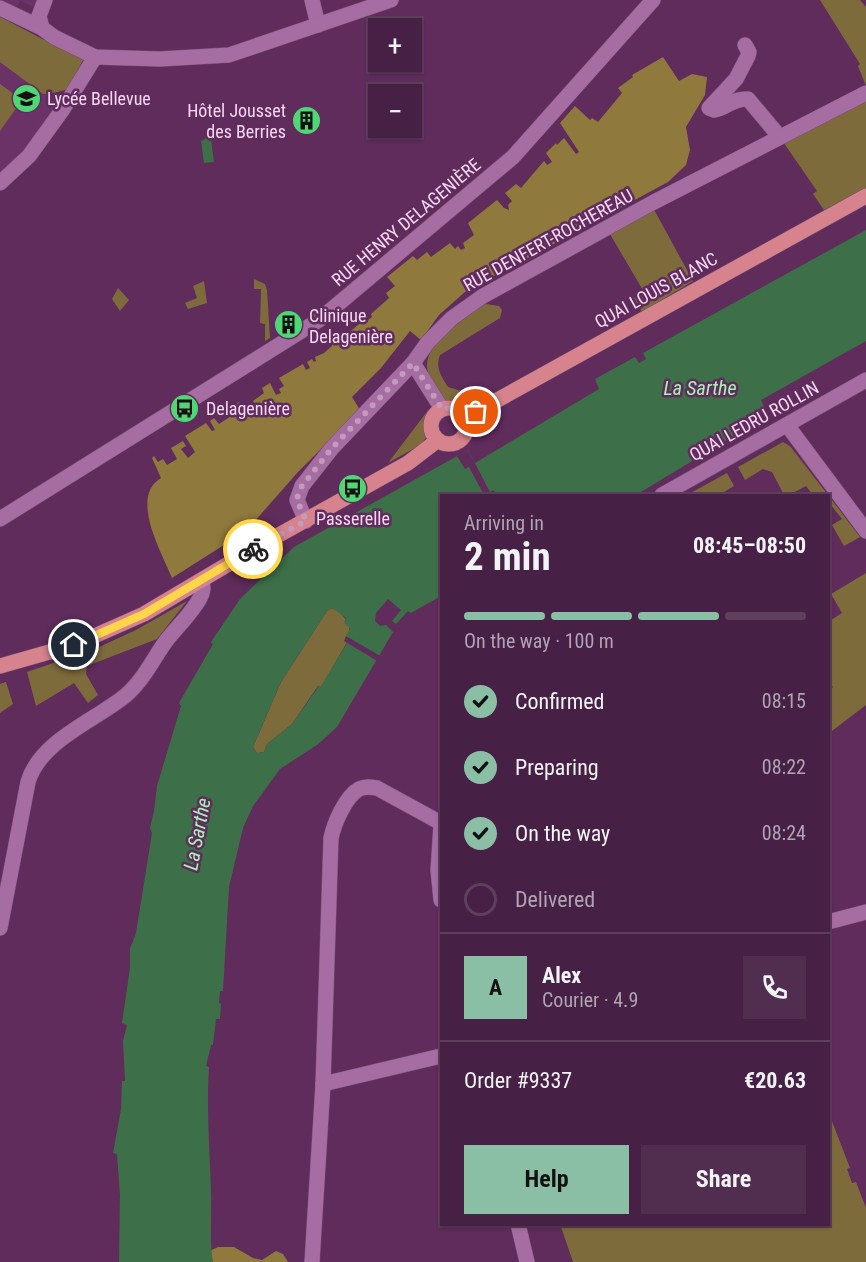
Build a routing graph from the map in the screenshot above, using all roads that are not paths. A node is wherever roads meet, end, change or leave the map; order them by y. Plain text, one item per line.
1 (45, 0) edge
2 (312, 0) edge
3 (391, 0) edge
4 (651, 3) edge
5 (0, 8) edge
6 (318, 25) junction
7 (42, 28) junction
8 (746, 45) dead end
9 (95, 57) junction
10 (866, 93) edge
11 (780, 136) junction
12 (0, 183) edge
13 (866, 196) edge
14 (413, 363) junction
15 (864, 383) edge
16 (442, 409) junction
17 (465, 418) junction
18 (787, 425) junction
19 (438, 440) junction
20 (664, 494) edge
21 (0, 519) edge
22 (306, 521) junction
23 (866, 531) edge
24 (202, 580) junction
25 (0, 666) edge
26 (440, 823) edge
27 (440, 839) edge
28 (440, 890) edge
29 (866, 912) edge
30 (830, 921) edge
31 (0, 928) edge
32 (440, 1056) edge
33 (323, 1084) junction
34 (518, 1226) edge
35 (312, 1262) edge
36 (527, 1262) edge

1 - 7 street
2 - 6 street
3 - 6 street
4 - 21 street, RUE HENRY DELAGENIÈRE
5 - 7 street
6 - 9 street
7 - 9 street
8 - 11 street
9 - 12 street
10 - 11 street, RUE DENFERT-ROCHEREAU
11 - 14 street, RUE DENFERT-ROCHEREAU
13 - 17 main road, QUAI LOUIS BLANC
14 - 16 street
14 - 22 street, RUE DENFERT-ROCHEREAU
15 - 18 street, QUAI LEDRU ROLLIN
16 - 17 main road
16 - 19 main road
17 - 19 main road
18 - 20 street, QUAI LEDRU ROLLIN
18 - 23 street
19 - 22 main road
22 - 24 main road
24 - 25 main road
24 - 31 street
26 - 33 street
27 - 28 street
29 - 30 street
32 - 33 street
33 - 35 street
34 - 36 street

